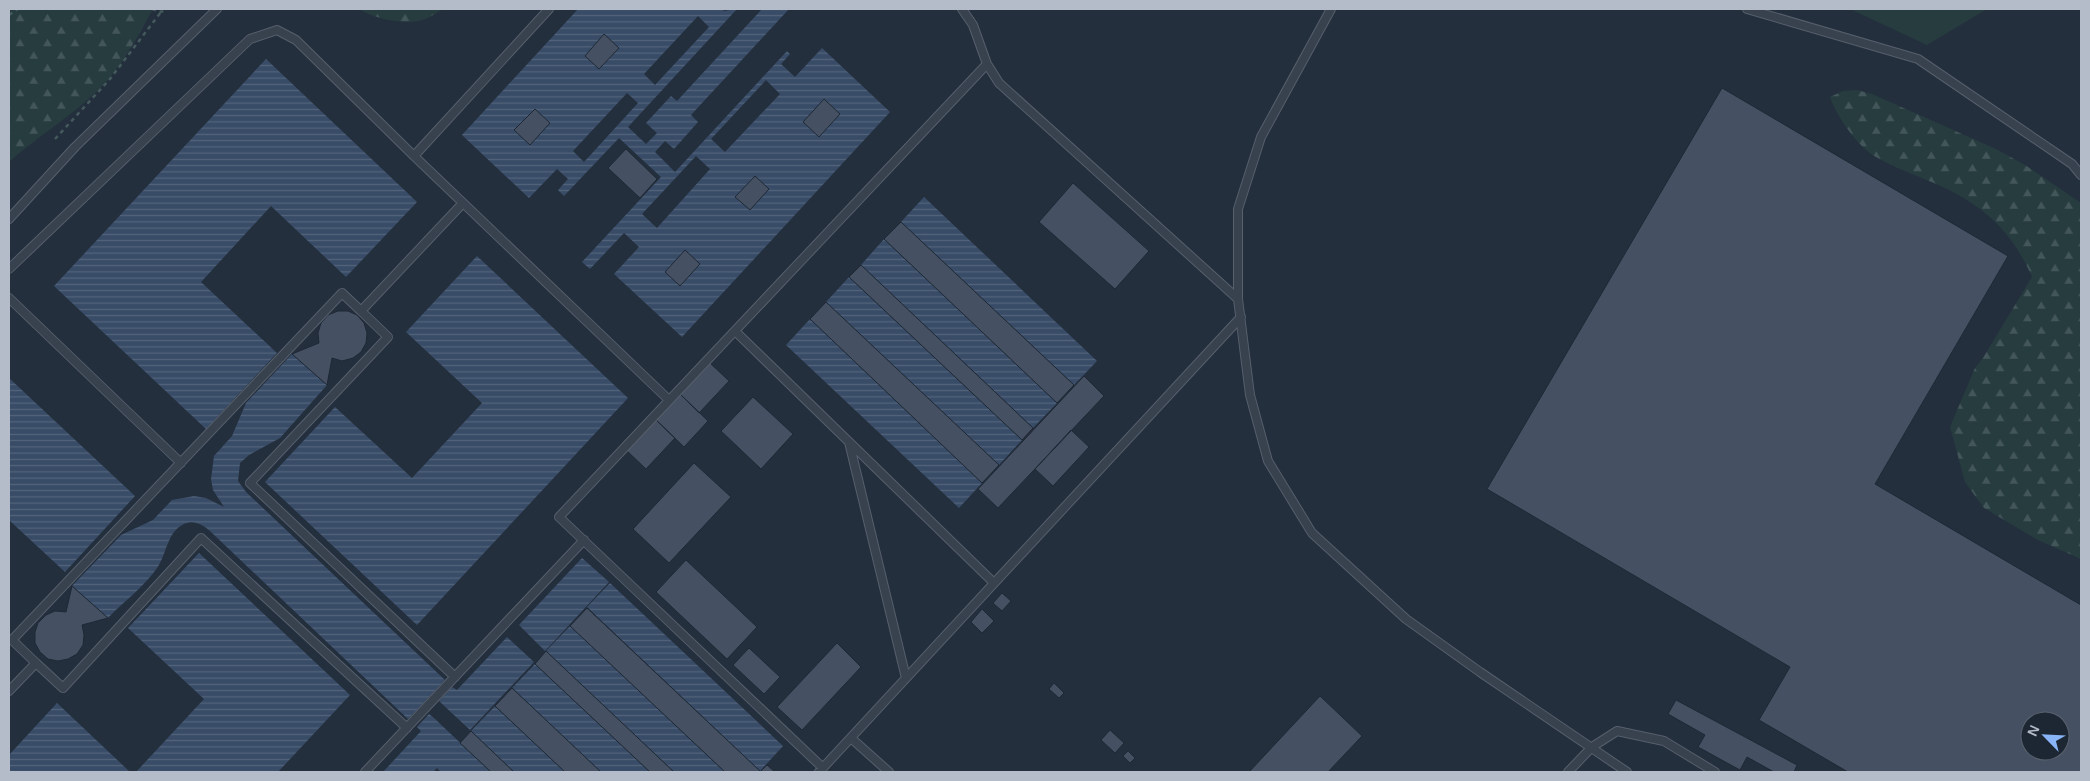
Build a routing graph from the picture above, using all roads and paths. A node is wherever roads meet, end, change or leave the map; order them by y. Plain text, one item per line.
1 (18, 9) edge
2 (152, 9) edge
3 (167, 9) edge
4 (217, 9) edge
5 (549, 9) edge
6 (962, 9) edge
7 (1331, 9) edge
8 (1747, 9) edge
9 (162, 12) junction
10 (9, 15) edge
11 (987, 64) junction
12 (55, 139) dead end
13 (414, 156) junction
14 (2081, 175) edge
15 (463, 203) junction
16 (9, 219) edge
17 (9, 269) edge
18 (9, 298) edge
19 (1238, 299) junction
20 (360, 311) junction
21 (1241, 317) junction
22 (734, 331) junction
23 (669, 400) junction
24 (849, 442) junction
25 (181, 462) junction
26 (584, 540) junction
27 (994, 583) junction
28 (36, 663) junction
29 (455, 677) junction
30 (906, 678) junction
31 (9, 692) edge
32 (407, 728) junction
33 (850, 738) junction
34 (1592, 747) junction
35 (821, 770) edge
36 (365, 772) edge
37 (888, 772) edge
38 (1568, 772) edge
39 (1627, 772) edge
40 (1715, 772) edge

1 - 10 path
2 - 9 path
3 - 9 path
4 - 16 lane
5 - 13 lane
6 - 11 lane
7 - 19 lane
8 - 14 lane
9 - 12 path
11 - 19 lane
11 - 22 lane
13 - 15 lane
13 - 17 lane
15 - 20 lane
15 - 23 lane
18 - 25 lane
19 - 21 lane
20 - 25 lane
20 - 29 lane
21 - 27 lane
21 - 34 lane
22 - 23 lane
22 - 24 lane
23 - 26 lane
24 - 27 lane
24 - 30 lane
25 - 28 lane
26 - 29 lane
26 - 35 lane
27 - 30 lane
28 - 31 lane
28 - 32 lane
29 - 32 lane
30 - 33 lane
32 - 36 lane
33 - 35 lane
33 - 37 lane
34 - 38 lane
34 - 39 lane
34 - 40 lane

